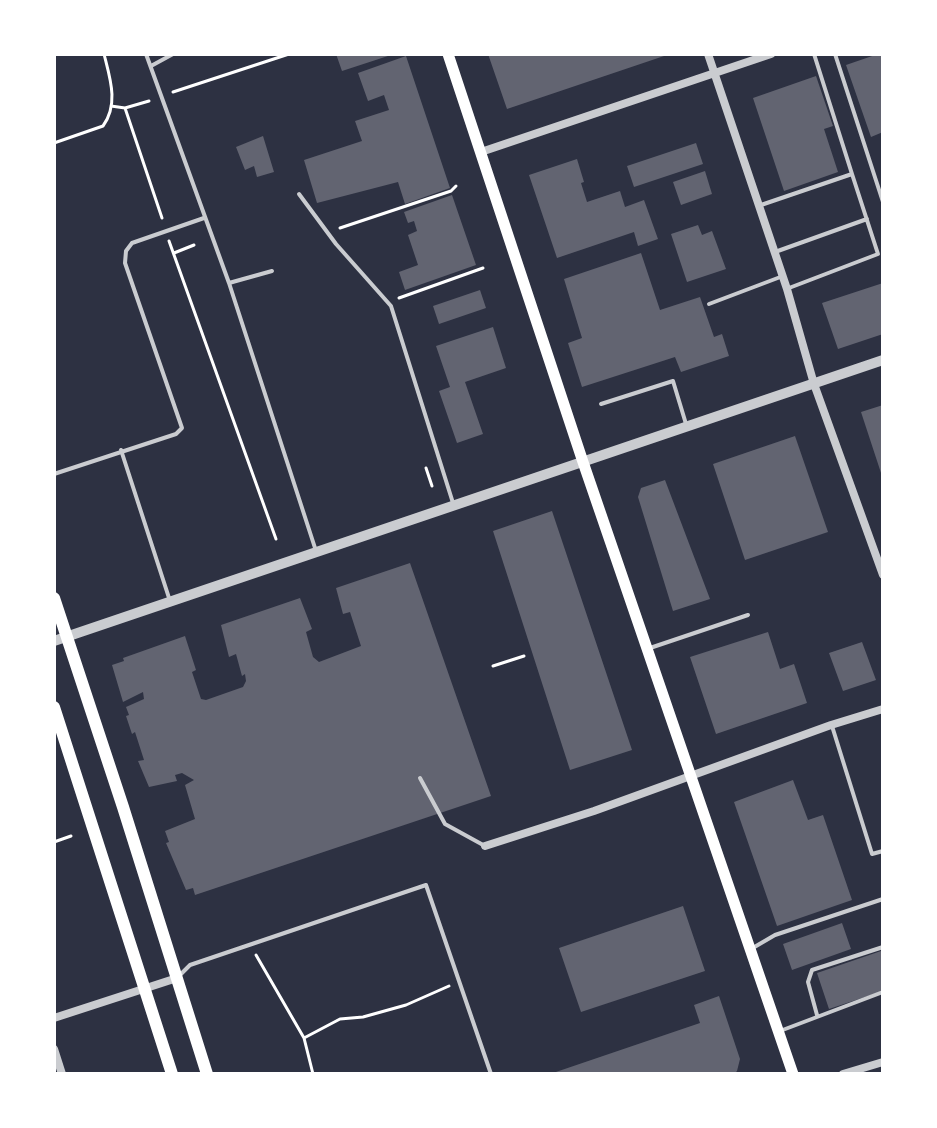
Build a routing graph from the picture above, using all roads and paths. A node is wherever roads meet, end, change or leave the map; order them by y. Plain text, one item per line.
1 (104, 54) edge
2 (146, 54) edge
3 (173, 54) edge
4 (289, 54) edge
5 (448, 54) edge
6 (708, 54) edge
7 (771, 54) edge
8 (814, 54) edge
9 (835, 54) edge
10 (151, 66) junction
11 (714, 73) junction
12 (173, 92) dead end
13 (158, 97) dead end
14 (111, 106) junction
15 (125, 108) junction
16 (54, 143) edge
17 (481, 152) junction
18 (852, 174) junction
19 (456, 186) dead end
20 (299, 194) dead end
21 (883, 202) edge
22 (759, 206) junction
23 (162, 218) dead end
24 (204, 218) junction
25 (867, 219) junction
26 (331, 231) dead end
27 (169, 241) dead end
28 (194, 245) dead end
29 (774, 252) junction
30 (174, 253) junction
31 (483, 268) dead end
32 (272, 271) dead end
33 (783, 276) junction
34 (229, 283) junction
35 (787, 289) junction
36 (392, 301) dead end
37 (709, 304) dead end
38 (883, 360) edge
39 (814, 384) junction
40 (601, 404) dead end
41 (687, 426) junction
42 (121, 450) junction
43 (583, 462) junction
44 (426, 468) dead end
45 (54, 474) edge
46 (432, 486) dead end
47 (453, 505) junction
48 (276, 539) dead end
49 (316, 551) junction
50 (883, 575) edge
51 (54, 598) edge
52 (170, 602) junction
53 (748, 615) dead end
54 (67, 636) junction
55 (54, 641) edge
56 (648, 649) junction
57 (524, 656) dead end
58 (493, 666) dead end
59 (54, 707) edge
60 (883, 709) edge
61 (831, 725) junction
62 (692, 775) junction
63 (420, 778) dead end
64 (71, 836) dead end
65 (54, 842) edge
66 (485, 846) joint
67 (883, 851) edge
68 (883, 899) edge
69 (250, 945) junction
70 (883, 947) edge
71 (751, 949) junction
72 (177, 978) junction
73 (460, 982) junction
74 (145, 988) junction
75 (883, 992) edge
76 (817, 1015) junction
77 (54, 1018) edge
78 (779, 1031) junction
79 (304, 1038) junction
80 (54, 1049) edge
81 (883, 1062) edge
82 (62, 1074) edge
83 (172, 1074) edge
84 (207, 1074) edge
85 (313, 1074) edge
86 (491, 1074) edge
87 (793, 1074) edge
88 (843, 1074) edge

1 - 14 path
2 - 10 lane
3 - 10 lane
4 - 12 path
5 - 17 main road
6 - 11 street
7 - 11 street
8 - 18 lane
9 - 21 lane
10 - 24 lane
11 - 17 street
11 - 22 street
13 - 15 path
14 - 15 path
14 - 16 path
15 - 23 path
17 - 43 main road
18 - 22 lane
18 - 25 lane
19 - 26 path
20 - 47 lane
22 - 29 street
24 - 34 lane
24 - 42 lane
25 - 29 lane
25 - 35 lane
27 - 30 path
28 - 30 path
29 - 33 street
30 - 48 path
31 - 36 path
32 - 34 lane
33 - 35 street
33 - 37 lane
34 - 49 lane
35 - 39 street
38 - 39 street
39 - 41 street
39 - 50 street
40 - 41 lane
41 - 43 street
42 - 45 lane
42 - 52 lane
43 - 47 street
43 - 56 main road
44 - 46 path
47 - 49 street
49 - 52 street
51 - 54 main road
52 - 54 street
53 - 56 lane
54 - 55 street
54 - 72 main road
56 - 62 main road
57 - 58 path
59 - 74 main road
60 - 61 street
61 - 62 street
61 - 67 lane
62 - 66 street
62 - 71 main road
63 - 66 lane
64 - 65 path
68 - 71 lane
69 - 72 lane
69 - 73 lane
69 - 79 path
70 - 76 lane
71 - 78 main road
72 - 74 street
72 - 84 main road
73 - 79 path
73 - 86 lane
74 - 77 street
74 - 83 main road
75 - 76 lane
76 - 78 lane
78 - 87 main road
79 - 85 path
80 - 82 street
81 - 88 street

